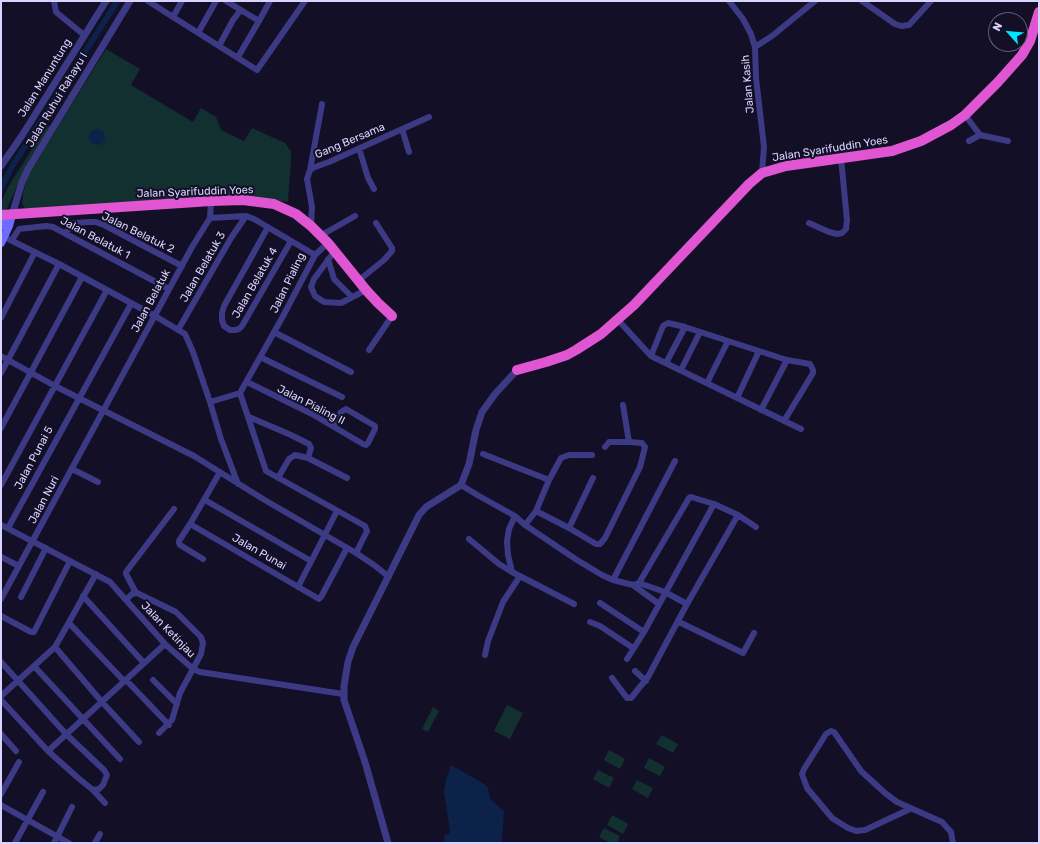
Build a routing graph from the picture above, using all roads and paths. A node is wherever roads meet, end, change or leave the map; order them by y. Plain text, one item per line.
1 (54, 1) edge
2 (106, 1) edge
3 (130, 1) edge
4 (148, 1) edge
5 (182, 1) edge
6 (216, 1) edge
7 (226, 1) edge
8 (270, 1) edge
9 (305, 1) edge
10 (729, 1) edge
11 (815, 1) edge
12 (862, 1) edge
13 (927, 2) edge
14 (241, 10) junction
15 (1039, 12) edge
16 (173, 17) junction
17 (259, 20) junction
18 (198, 33) junction
19 (84, 35) junction
20 (219, 46) junction
21 (754, 47) junction
22 (238, 57) junction
23 (322, 104) dead end
24 (965, 115) junction
25 (429, 117) dead end
26 (402, 129) junction
27 (980, 135) junction
28 (969, 141) dead end
29 (1008, 141) dead end
30 (359, 148) junction
31 (409, 152) dead end
32 (841, 158) junction
33 (1, 166) edge
34 (310, 170) junction
35 (762, 173) junction
36 (374, 189) dead end
37 (211, 201) junction
38 (12, 214) junction
39 (1, 215) edge
40 (246, 216) junction
41 (355, 216) dead end
42 (210, 218) junction
43 (376, 223) dead end
44 (809, 223) dead end
45 (1, 226) edge
46 (311, 226) junction
47 (268, 227) junction
48 (65, 234) junction
49 (320, 236) junction
50 (3, 240) edge
51 (12, 240) junction
52 (291, 241) junction
53 (328, 243) junction
54 (35, 252) junction
55 (315, 255) junction
56 (331, 255) junction
57 (59, 264) junction
58 (182, 266) junction
59 (82, 277) junction
60 (358, 281) junction
61 (170, 289) junction
62 (106, 290) junction
63 (366, 290) junction
64 (352, 298) junction
65 (131, 304) junction
66 (155, 316) junction
67 (392, 316) joint
68 (1, 318) edge
69 (618, 320) junction
70 (685, 327) junction
71 (178, 330) junction
72 (274, 332) junction
73 (700, 332) junction
74 (728, 341) junction
75 (369, 350) dead end
76 (759, 351) junction
77 (1, 356) edge
78 (651, 356) junction
79 (260, 357) junction
80 (8, 360) junction
81 (787, 360) junction
82 (666, 363) junction
83 (517, 370) joint
84 (681, 370) junction
85 (351, 372) dead end
86 (1, 373) edge
87 (31, 373) junction
88 (247, 382) junction
89 (707, 383) junction
90 (55, 386) junction
91 (240, 393) junction
92 (342, 397) dead end
93 (79, 398) junction
94 (737, 398) junction
95 (210, 402) junction
96 (624, 405) dead end
97 (104, 410) junction
98 (761, 410) junction
99 (249, 417) junction
100 (784, 421) junction
101 (333, 426) junction
102 (1, 428) edge
103 (801, 429) dead end
104 (629, 442) junction
105 (605, 446) dead end
106 (483, 454) dead end
107 (592, 455) dead end
108 (308, 458) junction
109 (675, 461) dead end
110 (72, 469) junction
111 (220, 472) junction
112 (278, 478) junction
113 (347, 478) dead end
114 (593, 478) dead end
115 (550, 480) junction
116 (98, 482) dead end
117 (238, 484) junction
118 (1, 485) edge
119 (461, 485) junction
120 (205, 500) junction
121 (714, 504) junction
122 (174, 509) dead end
123 (337, 510) junction
124 (536, 512) junction
125 (738, 515) junction
126 (515, 516) junction
127 (190, 524) junction
128 (1, 525) edge
129 (525, 525) junction
130 (756, 527) dead end
131 (8, 528) junction
132 (569, 528) junction
133 (323, 535) junction
134 (469, 539) dead end
135 (33, 542) junction
136 (46, 548) junction
137 (347, 548) junction
138 (356, 553) junction
139 (1, 557) edge
140 (203, 559) dead end
141 (70, 561) junction
142 (311, 561) junction
143 (19, 566) junction
144 (512, 572) junction
145 (96, 574) junction
146 (389, 576) junction
147 (520, 576) junction
148 (613, 580) junction
149 (636, 584) junction
150 (298, 586) junction
151 (3, 591) edge
152 (665, 592) junction
153 (136, 593) junction
154 (83, 596) junction
155 (21, 597) dead end
156 (1, 599) edge
157 (126, 600) junction
158 (600, 603) dead end
159 (574, 604) dead end
160 (659, 604) junction
161 (687, 604) junction
162 (1, 616) edge
163 (590, 622) dead end
164 (679, 622) junction
165 (69, 623) junction
166 (644, 632) junction
167 (754, 633) dead end
168 (165, 644) junction
169 (55, 646) junction
170 (633, 648) junction
171 (485, 655) dead end
172 (627, 658) dead end
173 (1, 662) edge
174 (144, 663) junction
175 (34, 666) junction
176 (193, 669) junction
177 (635, 671) dead end
178 (612, 678) dead end
179 (125, 680) junction
180 (153, 680) dead end
181 (646, 681) junction
182 (18, 682) junction
183 (343, 694) junction
184 (1, 696) edge
185 (1, 700) edge
186 (102, 702) junction
187 (177, 704) junction
188 (84, 720) junction
189 (169, 724) junction
190 (159, 733) dead end
191 (1, 734) edge
192 (66, 734) junction
193 (139, 742) dead end
194 (16, 751) dead end
195 (48, 751) junction
196 (120, 759) dead end
197 (19, 762) dead end
198 (93, 790) junction
199 (43, 792) dead end
200 (1, 794) edge
201 (105, 803) dead end
202 (1, 805) edge
203 (72, 807) dead end
204 (910, 809) junction
205 (27, 820) junction
206 (100, 834) dead end
207 (58, 836) junction
208 (15, 843) edge
209 (54, 843) edge
210 (69, 843) edge
211 (95, 843) edge
212 (388, 843) edge
213 (953, 843) edge

1 - 19 street
2 - 19 street, Jalan Manuntung
3 - 38 street, Jalan Ruhui Rahayu I
4 - 16 street
5 - 16 street
6 - 18 street
7 - 14 street
8 - 17 street
9 - 22 street
10 - 21 street, Jalan Kasih
11 - 21 street
12 - 13 street
14 - 17 street
14 - 20 street
15 - 24 highway, Jalan Syarifuddin Yoes
16 - 18 street
17 - 22 street
18 - 20 street
19 - 33 street, Jalan Manuntung
20 - 22 street
21 - 35 street, Jalan Kasih
23 - 34 street
24 - 27 street
24 - 32 highway, Jalan Syarifuddin Yoes
25 - 26 street, Gang Bersama
26 - 30 street, Gang Bersama
26 - 31 street
27 - 28 street
27 - 29 street
30 - 34 street, Gang Bersama
30 - 36 street
32 - 35 highway, Jalan Syarifuddin Yoes
32 - 44 street
34 - 46 street, Gang Bersama
35 - 69 highway, Jalan Syarifuddin Yoes
37 - 38 highway, Jalan Syarifuddin Yoes
37 - 42 street, Jalan Belatuk
37 - 46 highway, Jalan Syarifuddin Yoes
38 - 39 highway, Jalan Syarifuddin Yoes
38 - 45 main road
38 - 50 main road
40 - 42 street, Jalan Pialing
40 - 47 street, Jalan Pialing
40 - 71 street, Jalan Belatuk 3
41 - 49 street
42 - 58 street, Jalan Belatuk
43 - 60 street
46 - 49 highway, Jalan Syarifuddin Yoes
47 - 52 street, Jalan Pialing
47 - 52 street, Jalan Belatuk 4
48 - 51 street, Jalan Belatuk 1
48 - 58 street, Jalan Belatuk 2
48 - 61 street, Jalan Belatuk 1
49 - 53 highway, Jalan Syarifuddin Yoes
50 - 51 street
51 - 54 street
52 - 55 street, Jalan Pialing
53 - 55 street
53 - 56 highway, Jalan Syarifuddin Yoes
54 - 57 street
54 - 68 street
55 - 72 street, Jalan Pialing
56 - 60 highway, Jalan Syarifuddin Yoes
56 - 64 street
56 - 64 street
57 - 59 street
57 - 80 street
58 - 61 street, Jalan Belatuk
59 - 62 street
59 - 87 street
60 - 63 highway, Jalan Syarifuddin Yoes
61 - 66 street, Jalan Belatuk
62 - 65 street
62 - 90 street
63 - 64 street
63 - 67 highway, Jalan Syarifuddin Yoes
65 - 66 street
65 - 93 street, Jalan Punai 5
66 - 71 street
66 - 97 street, Jalan Belatuk
67 - 75 street
69 - 78 street
69 - 83 highway, Jalan Syarifuddin Yoes
70 - 73 street
70 - 78 street
70 - 82 street
71 - 95 street
72 - 79 street, Jalan Pialing
72 - 85 street
73 - 74 street
73 - 84 street
74 - 76 street
74 - 89 street
76 - 81 street
76 - 94 street
77 - 80 street
78 - 82 street
79 - 88 street, Jalan Pialing
79 - 92 street
80 - 86 street
80 - 87 street
81 - 98 street
81 - 100 street
82 - 84 street
83 - 119 street
84 - 89 street
87 - 90 street
87 - 102 street
88 - 91 street, Jalan Pialing
88 - 101 street, Jalan Pialing II
89 - 94 street
90 - 93 street
90 - 118 street
91 - 95 street
91 - 99 street
93 - 97 street
93 - 131 street, Jalan Punai 5
94 - 98 street
95 - 117 street
96 - 104 street
97 - 110 street, Jalan Nuri
97 - 111 street
98 - 100 street
99 - 108 street
99 - 112 street
100 - 103 street
101 - 101 street, Jalan Pialing II
104 - 105 street
104 - 132 street
106 - 115 street
107 - 115 street
108 - 112 street
108 - 113 street
109 - 148 street
110 - 116 street
110 - 135 street, Jalan Nuri
111 - 117 street
111 - 120 street
112 - 123 street
114 - 132 street
115 - 124 street
117 - 133 street
119 - 126 street
119 - 146 street
120 - 127 street
120 - 142 street
121 - 125 street
121 - 149 street
121 - 152 street
122 - 153 street
123 - 133 street
123 - 138 street
124 - 129 street
124 - 132 street
125 - 130 street
125 - 161 street
126 - 129 street
126 - 144 street
127 - 140 street
127 - 150 street, Jalan Punai
128 - 131 street, Jalan Ketinjau
129 - 148 street
131 - 135 street, Jalan Ketinjau
133 - 137 street
133 - 142 street
134 - 144 street
135 - 136 street, Jalan Ketinjau
135 - 143 street, Jalan Nuri
136 - 141 street, Jalan Ketinjau
136 - 155 street
137 - 138 street
137 - 150 street, Jalan Punai
138 - 146 street
139 - 143 street
141 - 145 street, Jalan Ketinjau
141 - 162 street
142 - 150 street
143 - 151 street, Jalan Nuri
144 - 147 street
145 - 154 street
145 - 157 street, Jalan Ketinjau
146 - 183 street
147 - 159 street
147 - 171 street
148 - 149 street
149 - 152 street
149 - 160 street
151 - 156 street, Jalan Nuri
152 - 160 street
152 - 161 street
153 - 157 street
153 - 176 street
154 - 165 street
154 - 174 street
157 - 168 street, Jalan Ketinjau
158 - 166 street
160 - 166 street
161 - 164 street
163 - 170 street
164 - 167 street
164 - 181 street
165 - 169 street
165 - 179 street
166 - 170 street
168 - 174 street
168 - 176 street, Jalan Ketinjau
169 - 175 street
169 - 186 street
170 - 172 street
173 - 182 street
174 - 179 street
175 - 182 street
175 - 188 street
176 - 183 street, Jalan Ketinjau
176 - 187 street
177 - 181 street
178 - 181 street
179 - 186 street
179 - 189 street
180 - 187 street
182 - 184 street
182 - 192 street
183 - 212 street
185 - 195 street
186 - 188 street
186 - 193 street
187 - 189 street
188 - 192 street
188 - 196 street
189 - 190 street
191 - 194 street
192 - 195 street
192 - 198 street
195 - 198 street
197 - 200 street
198 - 201 street
199 - 205 street
202 - 205 street
203 - 207 street
204 - 204 street
204 - 213 street
205 - 207 street
205 - 208 street
206 - 211 street
207 - 209 street
207 - 210 street

